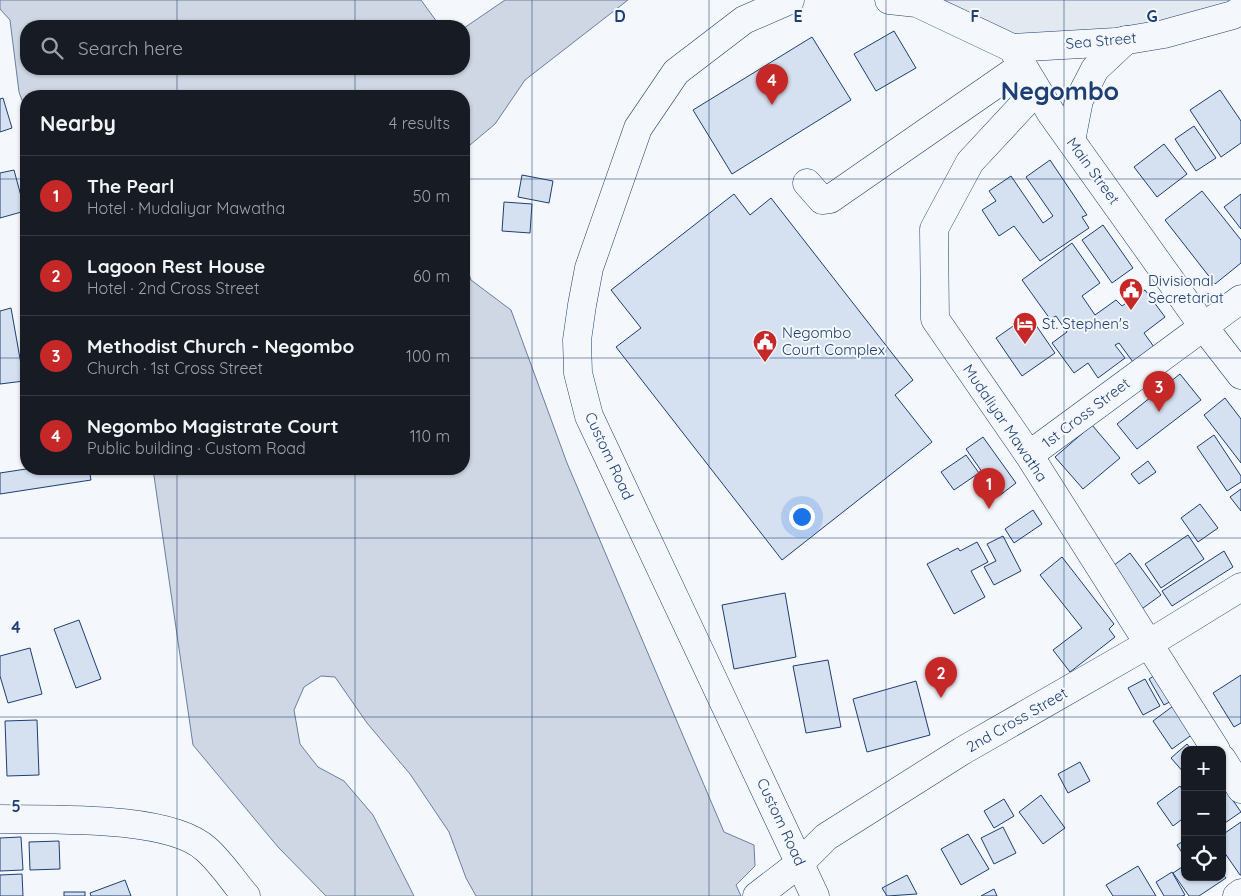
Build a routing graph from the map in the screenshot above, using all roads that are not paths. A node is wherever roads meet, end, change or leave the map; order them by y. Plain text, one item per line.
1 (790, 0) edge
2 (889, 0) edge
3 (915, 2) edge
4 (753, 10) edge
5 (1238, 17) edge
6 (1126, 40) junction
7 (1017, 57) junction
8 (1036, 90) junction
9 (1072, 141) junction
10 (807, 183) dead end
11 (1241, 299) edge
12 (1203, 326) junction
13 (1241, 375) edge
14 (1028, 455) junction
15 (1241, 587) edge
16 (1150, 644) junction
17 (1214, 746) edge
18 (1226, 765) edge
19 (1241, 789) edge
20 (0, 818) edge
21 (800, 863) junction
22 (1241, 893) edge
23 (246, 896) edge
24 (756, 896) edge
25 (815, 896) edge
26 (1237, 896) edge

1 - 4 street, Custom Road
2 - 3 street
3 - 7 street
4 - 21 street, Custom Road
5 - 6 street, Sea Street
6 - 7 street, Sea Street
6 - 9 street
7 - 8 street, Main Street
7 - 10 street
8 - 9 street, Main Street
8 - 14 street, Mudaliyar Mawatha
9 - 12 street, Main Street
11 - 12 street, 1st Cross Street
12 - 13 street, Main Street
12 - 14 street, 1st Cross Street
14 - 16 street, Mudaliyar Mawatha
15 - 16 street, 2nd Cross Street
16 - 17 street, Mudaliyar Mawatha
16 - 21 street, 2nd Cross Street
18 - 19 street
20 - 23 street
21 - 24 street, 2nd Cross Street
21 - 25 street, Custom Road
22 - 26 street

